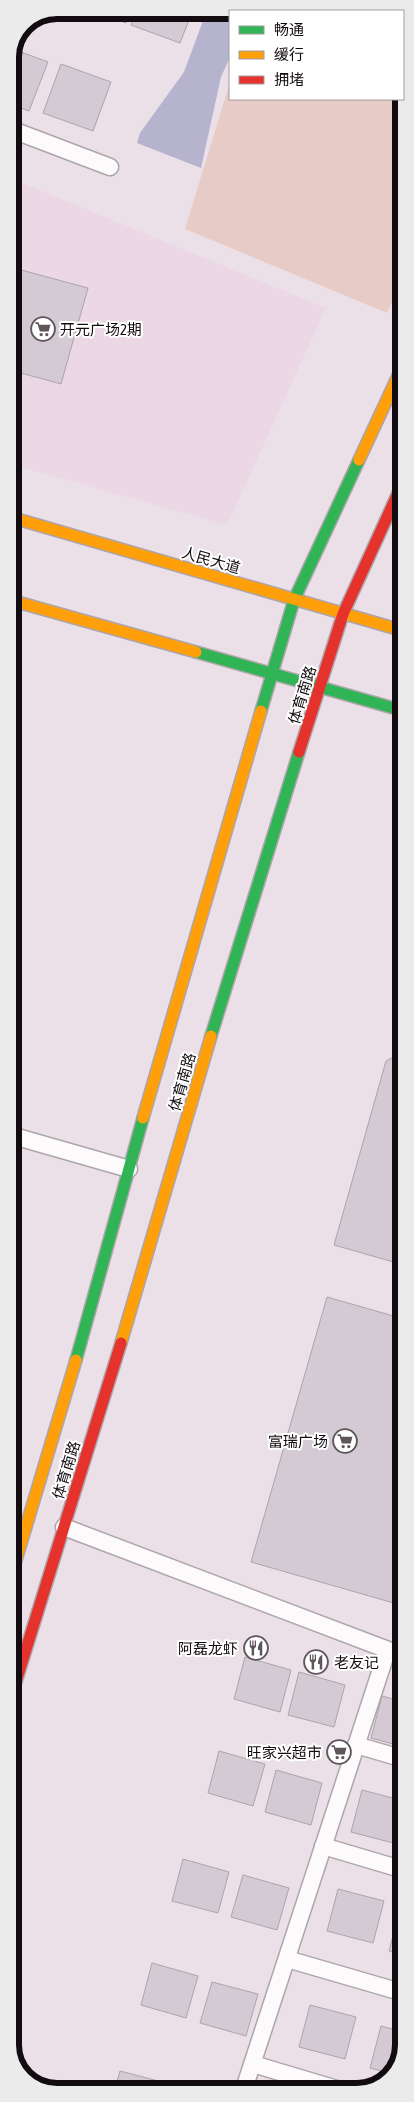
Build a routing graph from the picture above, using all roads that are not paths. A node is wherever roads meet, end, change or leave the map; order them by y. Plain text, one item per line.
1 (19, 132) edge
2 (110, 167) dead end
3 (395, 382) edge
4 (395, 500) edge
5 (19, 520) edge
6 (294, 600) junction
7 (19, 603) edge
8 (343, 614) junction
9 (395, 628) edge
10 (272, 674) junction
11 (320, 687) junction
12 (395, 708) edge
13 (19, 1138) edge
14 (129, 1169) junction
15 (64, 1527) junction
16 (19, 1550) edge
17 (387, 1651) junction
18 (395, 1653) edge
19 (19, 1672) edge
20 (356, 1745) junction
21 (395, 1756) edge
22 (323, 1846) junction
23 (395, 1867) edge
24 (287, 1958) junction
25 (395, 1990) edge
26 (253, 2064) junction
27 (247, 2083) edge
28 (317, 2083) edge

1 - 2 lane
3 - 6 main road, 体育南路
4 - 8 main road, 体育南路
5 - 6 main road, 人民大道
6 - 8 main road, 人民大道
6 - 10 main road, 体育南路
7 - 10 main road
8 - 9 main road, 人民大道
8 - 11 main road, 体育南路
10 - 11 main road
10 - 14 main road, 体育南路
11 - 12 main road
11 - 15 main road, 体育南路
13 - 14 lane
14 - 16 main road, 体育南路
15 - 17 lane
15 - 19 main road, 体育南路
17 - 18 lane
17 - 20 lane
20 - 21 lane
20 - 22 lane
22 - 23 lane
22 - 24 lane
24 - 25 lane
24 - 26 lane
26 - 27 lane
26 - 28 lane

